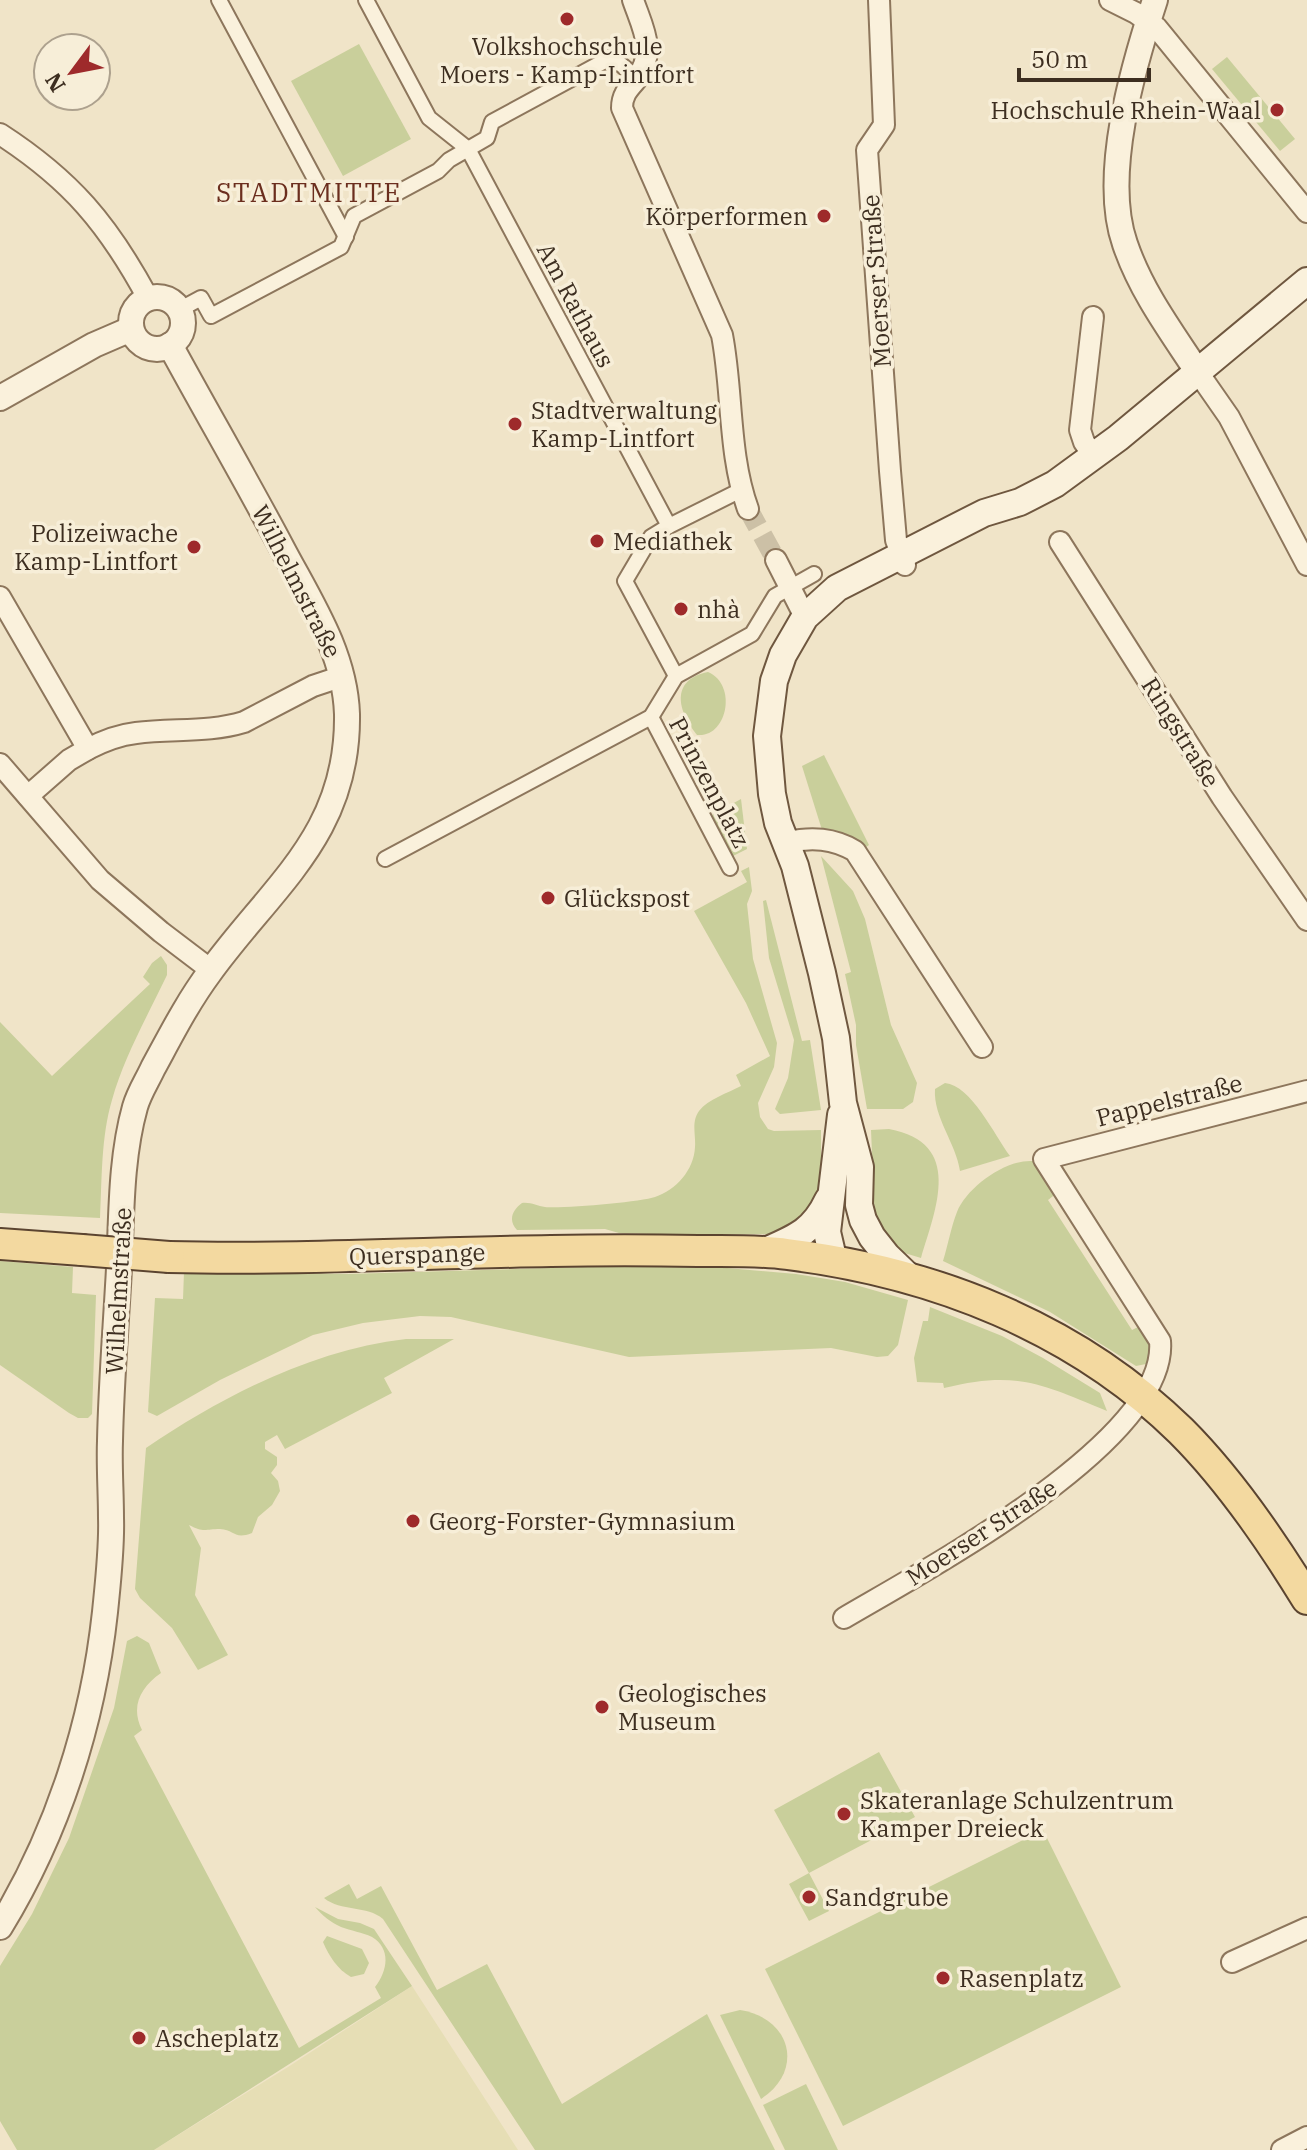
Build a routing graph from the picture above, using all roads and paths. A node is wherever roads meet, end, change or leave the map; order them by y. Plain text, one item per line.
1 (219, 0) edge
2 (366, 0) edge
3 (633, 0) edge
4 (879, 0) edge
5 (1110, 0) edge
6 (1151, 10) edge
7 (637, 78) junction
8 (0, 134) edge
9 (468, 149) junction
10 (1307, 212) edge
11 (346, 237) junction
12 (1307, 281) edge
13 (148, 298) junction
14 (188, 305) dead end
15 (1093, 317) dead end
16 (131, 329) junction
17 (170, 345) junction
18 (1197, 371) junction
19 (0, 398) edge
20 (1094, 457) junction
21 (745, 500) joint
22 (669, 526) junction
23 (1060, 542) dead end
24 (903, 559) junction
25 (776, 560) tunnel mouth
26 (1307, 565) edge
27 (814, 574) dead end
28 (790, 587) junction
29 (0, 597) edge
30 (806, 624) junction
31 (343, 676) junction
32 (676, 676) junction
33 (651, 717) junction
34 (88, 749) junction
35 (0, 764) edge
36 (28, 796) junction
37 (787, 842) junction
38 (385, 859) dead end
39 (730, 868) dead end
40 (1307, 920) edge
41 (211, 970) junction
42 (982, 1047) dead end
43 (1307, 1091) edge
44 (843, 1103) junction
45 (1044, 1159) joint
46 (831, 1193) junction
47 (859, 1205) junction
48 (0, 1244) edge
49 (763, 1252) junction
50 (834, 1262) junction
51 (912, 1280) junction
52 (1142, 1398) junction
53 (1306, 1594) edge
54 (844, 1618) dead end
55 (0, 1927) edge
56 (1307, 1928) edge
57 (1232, 1962) dead end
58 (1307, 2137) edge
59 (1282, 2150) edge

1 - 11 street
2 - 9 street, Am Rathaus
3 - 7 street
4 - 24 street, Moerser Straße
5 - 6 street
6 - 10 street
6 - 18 street
7 - 9 street
7 - 21 street
8 - 13 street
9 - 11 street
9 - 22 street, Am Rathaus
11 - 14 street
12 - 18 main road
13 - 16 street
13 - 17 street
15 - 20 street
16 - 17 street
16 - 19 street
17 - 31 street, Wilhelmstraße
18 - 20 main road
18 - 26 street
20 - 24 main road
21 - 22 street
22 - 32 street
23 - 40 street, Ringstraße
24 - 30 main road
25 - 28 street
27 - 28 street
28 - 30 street
28 - 32 street
29 - 34 street
30 - 37 main road
31 - 34 street
31 - 41 street, Wilhelmstraße
32 - 33 street
33 - 38 street
33 - 39 street, Prinzenplatz
34 - 36 street
35 - 36 street
36 - 41 street
37 - 42 street
37 - 44 main road
41 - 55 street, Wilhelmstraße
43 - 45 street, Pappelstraße
44 - 46 main road
44 - 47 main road
45 - 52 street, Moerser Straße
46 - 49 main road
46 - 50 main road
47 - 50 main road
47 - 51 main road
48 - 49 main road, Querspange, bridge
49 - 50 main road, Querspange
50 - 51 main road
51 - 52 main road
52 - 53 main road
52 - 54 street, Moerser Straße
56 - 57 street
58 - 59 street

